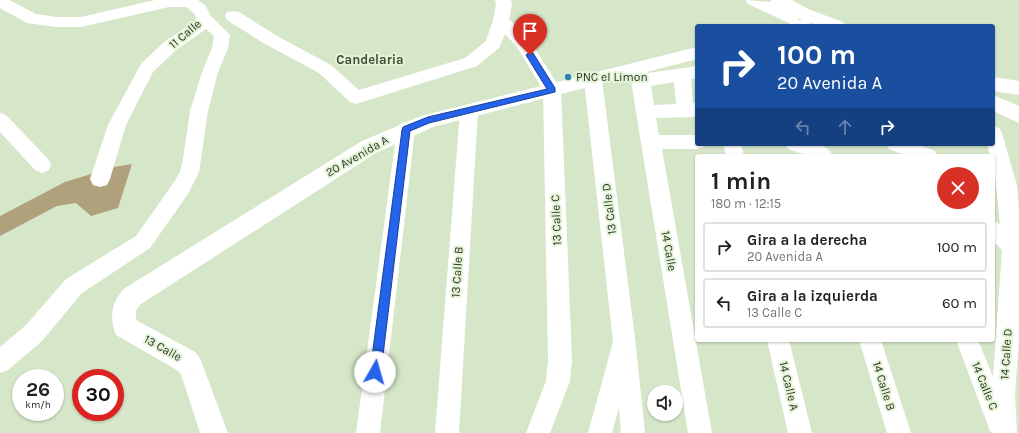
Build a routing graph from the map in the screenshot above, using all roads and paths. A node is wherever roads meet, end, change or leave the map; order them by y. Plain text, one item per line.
1 (503, 0) edge
2 (754, 0) edge
3 (779, 0) edge
4 (0, 2) edge
5 (233, 16) dead end
6 (204, 18) junction
7 (502, 20) junction
8 (799, 24) edge
9 (832, 24) edge
10 (695, 54) edge
11 (690, 74) edge
12 (639, 75) junction
13 (593, 80) junction
14 (995, 84) edge
15 (1019, 88) edge
16 (552, 90) junction
17 (1019, 95) edge
18 (995, 103) edge
19 (691, 110) edge
20 (469, 111) junction
21 (1019, 111) edge
22 (646, 112) junction
23 (1019, 116) edge
24 (4, 130) edge
25 (406, 130) junction
26 (650, 142) junction
27 (695, 142) edge
28 (901, 146) edge
29 (923, 154) edge
30 (995, 158) edge
31 (42, 165) dead end
32 (100, 179) dead end
33 (1000, 184) edge
34 (995, 231) edge
35 (1012, 247) junction
36 (122, 314) joint
37 (624, 338) junction
38 (778, 342) edge
39 (871, 342) edge
40 (967, 342) edge
41 (0, 362) edge
42 (214, 433) edge
43 (368, 433) edge
44 (447, 433) edge
45 (538, 433) edge
46 (600, 433) edge
47 (633, 433) edge
48 (700, 433) edge
49 (800, 433) edge
50 (899, 433) edge
51 (1004, 433) edge

1 - 7 street
2 - 8 street
3 - 9 street
4 - 6 street, 11 Calle
5 - 7 street
6 - 32 street, 11 Calle
6 - 41 street
7 - 16 street, 13 Calle C
10 - 12 street, 20 Avenida A
11 - 12 street, 20 Avenida A
11 - 19 street
12 - 13 street, 20 Avenida A
12 - 22 street, 14 Calle
13 - 16 street, 20 Avenida A
13 - 37 street, 13 Calle D
14 - 15 street
16 - 20 street, 20 Avenida A
16 - 45 street, 13 Calle C
17 - 21 street
18 - 23 street
19 - 22 street
20 - 25 street, 20 Avenida A
20 - 44 street, 13 Calle B
22 - 26 street, 14 Calle
24 - 31 street
25 - 36 street, 20 Avenida A
25 - 43 street
26 - 27 street
26 - 48 street, 14 Calle
28 - 29 street
30 - 33 street, 14 Calle D
33 - 35 street, 14 Calle D
34 - 35 street
35 - 51 street, 14 Calle D
36 - 42 street, 13 Calle
37 - 46 street, 13 Calle D
37 - 47 street, 13 Calle D
38 - 49 street, 14 Calle A
39 - 50 street, 14 Calle B
40 - 51 street, 14 Calle C

